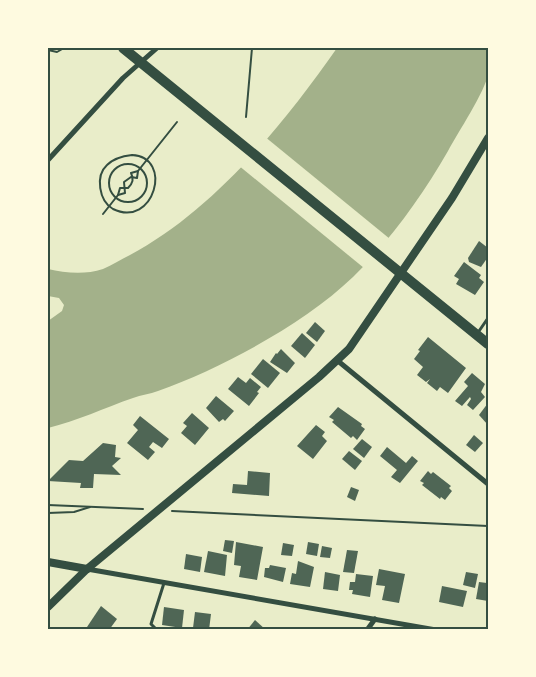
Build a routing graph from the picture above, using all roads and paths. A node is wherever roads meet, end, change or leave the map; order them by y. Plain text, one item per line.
1 (64, 48) edge
2 (123, 48) edge
3 (157, 48) edge
4 (252, 48) edge
5 (48, 50) edge
6 (141, 62) junction
7 (246, 117) dead end
8 (177, 122) dead end
9 (488, 138) edge
10 (48, 160) edge
11 (147, 160) junction
12 (141, 167) junction
13 (133, 177) junction
14 (123, 189) junction
15 (116, 198) junction
16 (109, 206) junction
17 (103, 214) dead end
18 (402, 273) junction
19 (488, 318) edge
20 (477, 335) junction
21 (488, 344) edge
22 (338, 361) junction
23 (488, 484) edge
24 (48, 505) edge
25 (92, 507) junction
26 (143, 509) dead end
27 (171, 511) dead end
28 (48, 513) edge
29 (488, 526) edge
30 (48, 562) edge
31 (86, 570) junction
32 (164, 583) junction
33 (48, 607) edge
34 (375, 619) junction
35 (157, 630) edge
36 (367, 630) edge
37 (436, 630) edge

1 - 5 path
2 - 6 main road
3 - 6 street
4 - 7 path
6 - 10 street
6 - 18 main road
8 - 11 path
9 - 18 street
11 - 12 path
11 - 16 path
11 - 16 path
12 - 13 path
12 - 15 path
12 - 15 path
13 - 14 path
13 - 14 path
14 - 15 path
15 - 16 path
16 - 17 path
18 - 20 main road
18 - 22 street
19 - 20 lane
20 - 21 main road
22 - 23 street
22 - 31 street
24 - 25 path
25 - 26 path
25 - 28 path
27 - 29 path
30 - 31 street
31 - 32 street
31 - 33 street
32 - 34 street
32 - 35 lane
34 - 36 street
34 - 37 street

